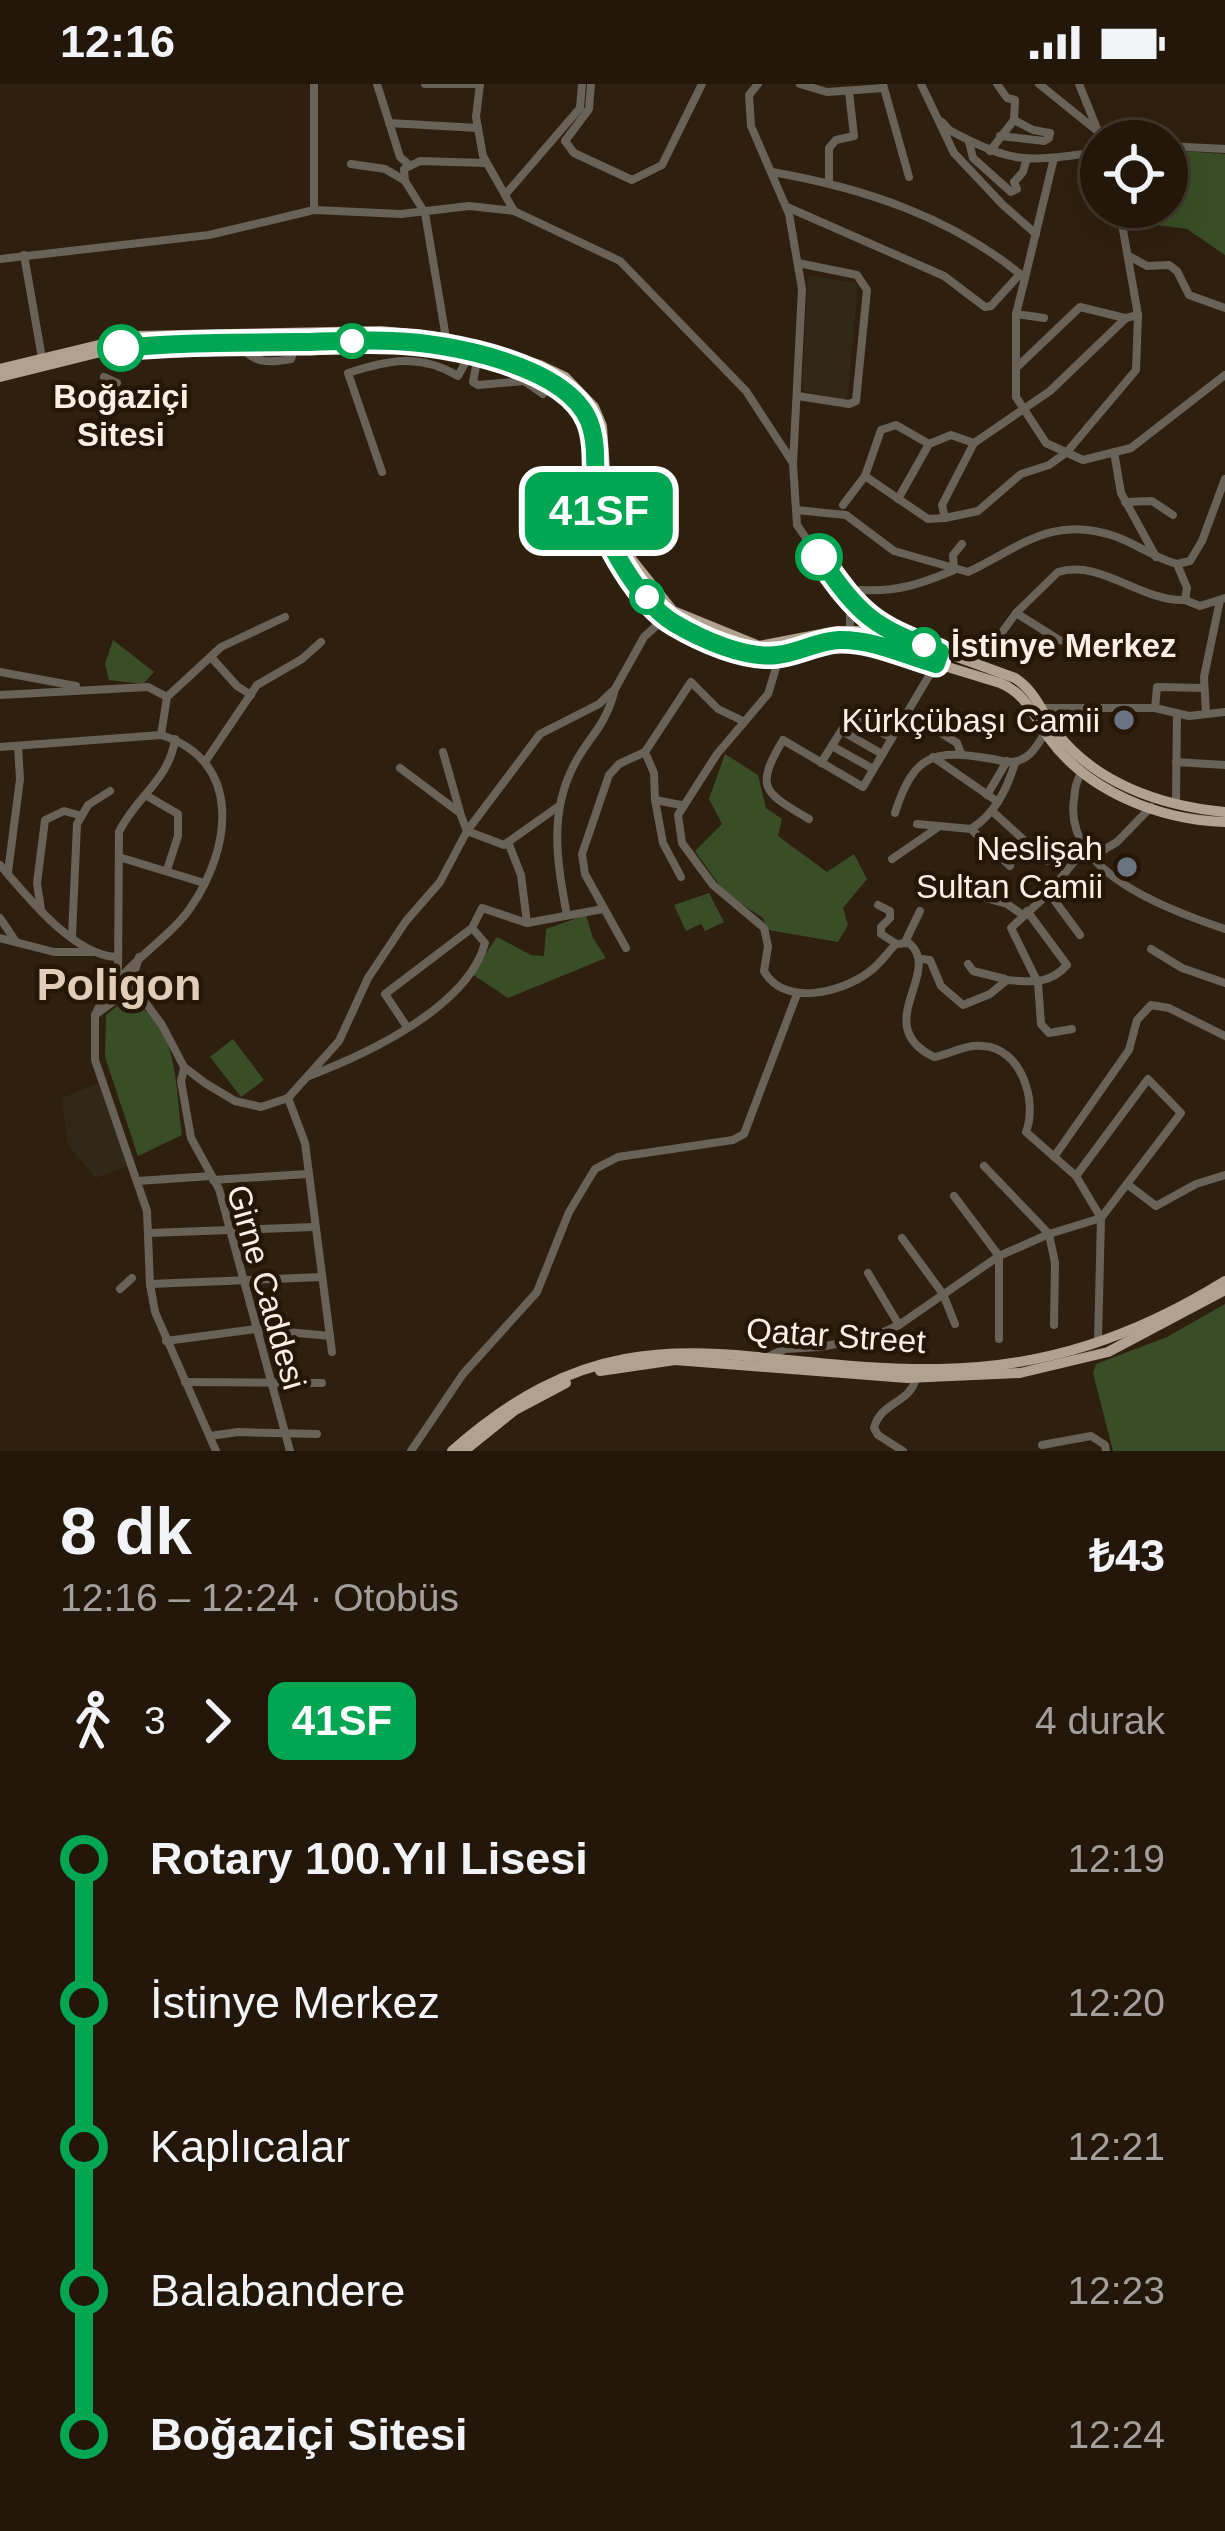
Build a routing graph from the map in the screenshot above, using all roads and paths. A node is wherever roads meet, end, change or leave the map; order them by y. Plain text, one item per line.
1 (314, 84) edge
2 (377, 84) edge
3 (425, 84) edge
4 (480, 84) edge
5 (586, 84) edge
6 (702, 84) edge
7 (800, 84) edge
8 (921, 84) edge
9 (997, 84) edge
10 (1039, 84) edge
11 (1079, 84) edge
12 (752, 85) edge
13 (883, 86) edge
14 (832, 88) edge
15 (849, 92) junction
16 (937, 116) junction
17 (1014, 120) junction
18 (1081, 120) edge
19 (1094, 120) edge
20 (389, 123) junction
21 (478, 128) junction
22 (1000, 136) junction
23 (968, 140) junction
24 (1188, 147) edge
25 (1225, 149) edge
26 (990, 151) junction
27 (1080, 155) edge
28 (1054, 158) junction
29 (1026, 161) junction
30 (487, 163) junction
31 (351, 164) dead end
32 (408, 164) junction
33 (772, 172) junction
34 (909, 177) dead end
35 (405, 181) junction
36 (829, 182) junction
37 (505, 195) junction
38 (786, 206) junction
39 (314, 210) junction
40 (514, 211) junction
41 (424, 213) junction
42 (1123, 228) edge
43 (1036, 234) junction
44 (24, 255) junction
45 (1128, 256) junction
46 (0, 259) edge
47 (798, 262) junction
48 (1022, 276) junction
49 (1225, 308) edge
50 (1016, 314) junction
51 (1138, 315) junction
52 (1044, 318) dead end
53 (1126, 318) junction
54 (446, 338) junction
55 (376, 340) junction
56 (239, 342) junction
57 (296, 342) junction
58 (474, 355) junction
59 (42, 358) junction
60 (376, 364) junction
61 (1016, 368) junction
62 (0, 373) edge
63 (1225, 375) edge
64 (104, 377) dead end
65 (117, 383) dead end
66 (543, 394) dead end
67 (798, 396) junction
68 (1022, 410) junction
69 (974, 443) junction
70 (929, 444) junction
71 (1067, 452) junction
72 (1114, 452) junction
73 (794, 464) junction
74 (382, 472) dead end
75 (865, 476) junction
76 (1225, 479) edge
77 (898, 499) junction
78 (1125, 502) junction
79 (843, 505) dead end
80 (796, 510) junction
81 (1173, 515) dead end
82 (945, 518) junction
83 (962, 544) dead end
84 (1156, 558) junction
85 (1177, 564) junction
86 (954, 570) junction
87 (1222, 599) edge
88 (1185, 600) junction
89 (850, 602) junction
90 (1016, 613) junction
91 (669, 614) junction
92 (285, 617) dead end
93 (850, 630) junction
94 (886, 632) junction
95 (321, 642) dead end
96 (866, 642) junction
97 (881, 647) junction
98 (1100, 648) dead end
99 (779, 650) junction
100 (211, 658) junction
101 (935, 662) junction
102 (979, 666) junction
103 (0, 672) edge
104 (89, 688) junction
105 (1204, 688) junction
106 (615, 689) junction
107 (251, 694) junction
108 (0, 695) edge
109 (167, 697) junction
110 (1041, 708) junction
111 (1155, 708) junction
112 (1225, 712) edge
113 (1178, 714) junction
114 (1206, 714) junction
115 (743, 721) junction
116 (1049, 730) junction
117 (842, 731) junction
118 (938, 731) dead end
119 (160, 735) junction
120 (892, 738) junction
121 (175, 740) junction
122 (832, 746) junction
123 (0, 747) edge
124 (18, 747) junction
125 (443, 752) dead end
126 (645, 752) junction
127 (961, 753) junction
128 (882, 754) junction
129 (932, 756) junction
130 (205, 762) junction
131 (1011, 762) junction
132 (1176, 762) junction
133 (821, 763) junction
134 (1225, 766) edge
135 (400, 768) dead end
136 (1085, 768) junction
137 (873, 770) junction
138 (110, 791) dead end
139 (146, 795) junction
140 (988, 795) junction
141 (655, 800) junction
142 (1152, 802) junction
143 (1176, 803) junction
144 (560, 806) junction
145 (682, 806) junction
146 (995, 806) junction
147 (1225, 812) edge
148 (460, 813) junction
149 (895, 813) dead end
150 (79, 815) junction
151 (809, 819) dead end
152 (1225, 822) edge
153 (917, 824) dead end
154 (938, 827) junction
155 (971, 829) junction
156 (467, 831) junction
157 (508, 842) junction
158 (1087, 853) junction
159 (119, 856) junction
160 (892, 859) dead end
161 (1047, 861) dead end
162 (0, 865) edge
163 (1010, 866) dead end
164 (167, 869) junction
165 (8, 874) junction
166 (681, 878) dead end
167 (204, 883) junction
168 (936, 884) dead end
169 (1049, 893) junction
170 (878, 905) dead end
171 (603, 909) junction
172 (41, 911) junction
173 (920, 911) dead end
174 (1025, 913) junction
175 (567, 916) junction
176 (0, 918) edge
177 (527, 923) junction
178 (472, 928) junction
179 (1225, 928) edge
180 (1080, 934) dead end
181 (71, 936) junction
182 (6, 941) edge
183 (901, 943) junction
184 (626, 948) dead end
185 (1151, 950) dead end
186 (92, 952) junction
187 (116, 957) junction
188 (140, 957) junction
189 (922, 959) junction
190 (968, 964) dead end
191 (121, 974) junction
192 (1006, 980) junction
193 (1225, 982) edge
194 (131, 983) junction
195 (1038, 983) junction
196 (110, 984) junction
197 (124, 994) junction
198 (797, 994) junction
199 (145, 1005) junction
200 (95, 1015) junction
201 (407, 1027) junction
202 (1072, 1029) dead end
203 (1225, 1036) edge
204 (184, 1067) junction
205 (308, 1076) junction
206 (288, 1098) junction
207 (1054, 1157) junction
208 (984, 1166) dead end
209 (307, 1174) junction
210 (1225, 1175) edge
211 (1076, 1176) junction
212 (212, 1178) junction
213 (138, 1181) junction
214 (1127, 1184) junction
215 (954, 1196) dead end
216 (1101, 1218) junction
217 (228, 1227) junction
218 (313, 1227) junction
219 (150, 1233) junction
220 (1049, 1234) junction
221 (902, 1238) dead end
222 (999, 1256) junction
223 (868, 1273) dead end
224 (322, 1276) junction
225 (132, 1278) dead end
226 (240, 1280) junction
227 (150, 1284) junction
228 (1225, 1286) edge
229 (120, 1289) dead end
230 (943, 1294) junction
231 (955, 1324) dead end
232 (899, 1325) junction
233 (1054, 1325) dead end
234 (256, 1329) junction
235 (330, 1336) junction
236 (998, 1340) dead end
237 (166, 1341) junction
238 (1095, 1351) junction
239 (332, 1352) dead end
240 (766, 1358) junction
241 (912, 1374) junction
242 (270, 1381) junction
243 (184, 1382) junction
244 (322, 1383) dead end
245 (282, 1432) junction
246 (317, 1434) dead end
247 (210, 1436) junction
248 (1042, 1445) dead end
249 (216, 1451) edge
250 (290, 1451) edge
251 (411, 1451) edge
252 (452, 1451) edge
253 (464, 1451) edge
254 (903, 1451) edge
255 (1106, 1451) edge

1 - 39 street
2 - 20 street
3 - 4 street
4 - 21 street
5 - 6 street
5 - 37 street
7 - 14 street
8 - 16 street
9 - 17 street
10 - 18 street
11 - 19 street
12 - 33 street
13 - 15 street
13 - 34 street
14 - 15 street
15 - 36 street
16 - 23 street
16 - 43 street
17 - 22 street
17 - 22 street
20 - 21 street
20 - 32 street
21 - 30 street
22 - 26 street
23 - 26 street
23 - 29 street
24 - 25 street
26 - 29 street
27 - 28 street
28 - 29 street
28 - 43 street
30 - 32 street
30 - 37 street
31 - 35 street
32 - 35 street
33 - 36 street
33 - 38 street
35 - 41 street
36 - 48 street
37 - 40 street
38 - 47 street
38 - 48 street
39 - 41 street
39 - 44 street
40 - 41 street
40 - 73 street
41 - 54 street
42 - 45 street
43 - 48 street
44 - 46 street
44 - 59 street
45 - 49 street
45 - 51 street
47 - 67 street
47 - 67 street
48 - 50 street
50 - 52 street
50 - 61 street
51 - 53 street
51 - 71 street
53 - 61 street
53 - 68 street
54 - 59 main road
54 - 91 main road
55 - 57 main road
55 - 58 main road
55 - 60 street
56 - 57 main road
56 - 57 street
56 - 62 main road
58 - 60 street
58 - 66 street
58 - 91 main road
59 - 62 main road
60 - 74 street
61 - 68 street
63 - 72 street
64 - 65 street
67 - 73 street
68 - 69 street
68 - 71 street
69 - 70 street
69 - 82 street
70 - 75 street
70 - 77 street
71 - 72 street
71 - 82 street
72 - 78 street
73 - 80 street
75 - 77 street
75 - 79 street
76 - 85 street
77 - 82 street
78 - 81 street
78 - 84 street
80 - 86 street
80 - 89 street
83 - 86 street
84 - 85 street
84 - 86 street
85 - 88 street
86 - 89 street
87 - 88 street
87 - 105 street
88 - 90 street
89 - 93 street
89 - 94 street
90 - 98 street
90 - 102 street
91 - 99 main road
91 - 106 street
92 - 100 street
93 - 94 main road
93 - 96 main road
93 - 99 main road
94 - 97 main road
94 - 101 main road
95 - 107 street
96 - 97 main road
96 - 99 main road
97 - 101 main road
99 - 115 street
100 - 107 street
100 - 109 street
101 - 102 main road
101 - 116 main road
101 - 120 street
102 - 110 main road
103 - 104 street
104 - 108 street
104 - 109 street
105 - 111 street
105 - 114 street
106 - 144 street
106 - 156 street
107 - 130 street
109 - 119 street
110 - 111 street
110 - 116 main road
111 - 113 street
112 - 114 street
113 - 114 street
113 - 132 street
115 - 126 street
115 - 145 street
116 - 131 street
116 - 136 main road
117 - 120 street
117 - 122 street
117 - 128 street
118 - 127 street
119 - 121 street
119 - 124 street
120 - 128 street
121 - 130 street
121 - 139 street
122 - 133 street
122 - 137 street
123 - 124 street
124 - 165 street
125 - 148 street
126 - 141 street
126 - 171 street
127 - 129 street
127 - 131 street
128 - 137 street
129 - 140 street
129 - 149 street
130 - 167 street
131 - 140 street
131 - 146 street
132 - 134 street
132 - 143 street
133 - 137 street
133 - 151 street
135 - 148 street
136 - 142 main road
136 - 158 street
138 - 150 street
139 - 159 street
139 - 164 street
140 - 146 street
141 - 145 street
141 - 166 street
142 - 143 main road
142 - 152 main road
142 - 158 street
143 - 147 main road
144 - 157 street
144 - 175 street
145 - 198 street
146 - 155 street
146 - 161 street
148 - 156 street
150 - 172 street
150 - 181 street
153 - 154 street
154 - 155 street
154 - 160 street
155 - 163 street
156 - 157 street
156 - 205 street
157 - 177 street
158 - 169 street
158 - 179 street
159 - 164 street
159 - 187 street
162 - 165 street
164 - 167 street
165 - 172 street
167 - 188 street
168 - 174 street
169 - 174 street
169 - 180 street
170 - 183 street
171 - 175 street
171 - 184 street
172 - 181 street
173 - 183 street
174 - 195 street
174 - 195 street
175 - 177 street
176 - 182 street
177 - 178 street
178 - 201 street
178 - 201 street
181 - 186 street
182 - 186 street
183 - 189 street
183 - 198 street
185 - 193 street
186 - 187 street
187 - 191 street
188 - 191 street
188 - 194 street
189 - 192 street
189 - 207 street
190 - 192 street
191 - 194 street
191 - 196 street
192 - 195 street
194 - 197 street
194 - 199 street
195 - 202 street
196 - 197 street
196 - 200 street
197 - 199 street
197 - 200 street
198 - 251 street
199 - 204 street
200 - 213 street
201 - 205 street
203 - 207 street
204 - 206 street
204 - 212 street, Girne Caddesi
205 - 206 street
206 - 209 street
207 - 211 street
208 - 220 street
209 - 212 street
209 - 218 street
210 - 214 street
211 - 214 street
211 - 216 street
212 - 213 street
212 - 217 street, Girne Caddesi
213 - 219 street
214 - 216 street
215 - 222 street
216 - 220 street
216 - 238 street
217 - 218 street
217 - 219 street
217 - 226 street, Girne Caddesi
218 - 224 street
219 - 227 street
220 - 222 street
220 - 233 street
221 - 230 street
222 - 230 street
222 - 236 street
223 - 232 street
224 - 226 street
224 - 235 street
225 - 229 street
226 - 227 street
226 - 234 street, Girne Caddesi
227 - 237 street
228 - 238 main road, Qatar Street
230 - 231 street
230 - 232 street
232 - 240 street
234 - 235 street
234 - 237 street
234 - 242 street, Girne Caddesi
235 - 239 street
237 - 243 street
238 - 241 main road, Qatar Street
240 - 241 main road, Qatar Street
240 - 252 main road, Qatar Street
241 - 253 main road, Qatar Street
241 - 254 street
242 - 243 street
242 - 244 street
242 - 245 street, Girne Caddesi
243 - 247 street
245 - 246 street
245 - 247 street
245 - 250 street, Girne Caddesi
247 - 249 street
248 - 255 street

